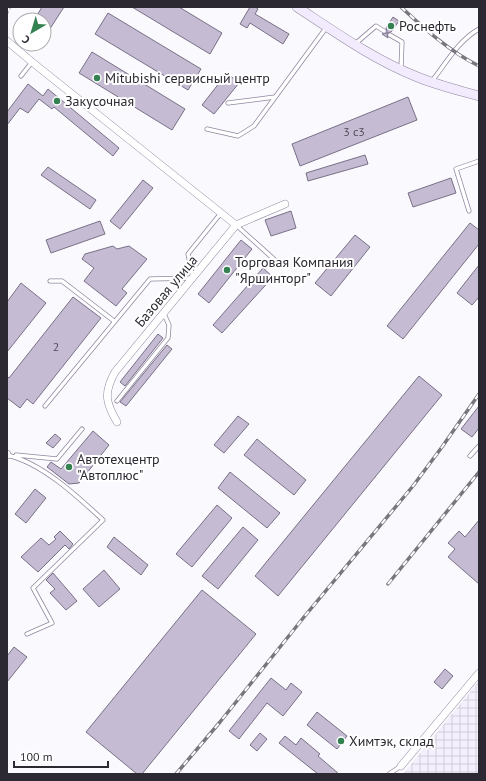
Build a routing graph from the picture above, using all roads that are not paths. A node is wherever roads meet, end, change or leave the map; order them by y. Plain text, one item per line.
1 (297, 7) edge
2 (326, 27) junction
3 (479, 29) edge
4 (384, 31) dead end
5 (390, 35) dead end
6 (7, 41) edge
7 (355, 44) junction
8 (32, 62) junction
9 (401, 70) junction
10 (21, 76) dead end
11 (431, 82) junction
12 (479, 96) edge
13 (275, 98) junction
14 (228, 103) dead end
15 (207, 129) dead end
16 (479, 161) edge
17 (285, 204) dead end
18 (469, 211) dead end
19 (221, 213) junction
20 (236, 225) junction
21 (276, 261) dead end
22 (193, 278) junction
23 (50, 281) dead end
24 (164, 314) junction
25 (114, 321) junction
26 (117, 400) dead end
27 (46, 406) dead end
28 (117, 422) dead end
29 (82, 429) dead end
30 (479, 446) edge
31 (7, 455) edge
32 (470, 456) dead end
33 (27, 634) dead end
34 (479, 673) edge
35 (401, 766) joint
36 (389, 774) edge

1 - 2 street
2 - 7 street
2 - 13 lane
3 - 11 lane
4 - 7 lane
5 - 9 lane
6 - 8 street
7 - 9 street
8 - 10 lane
8 - 19 street
9 - 11 street
11 - 12 street
13 - 14 lane
13 - 15 lane
16 - 18 lane
17 - 20 street, Базовая улица
19 - 20 street
19 - 22 lane
20 - 21 lane
20 - 22 street, Базовая улица
22 - 24 street, Базовая улица
22 - 25 lane
23 - 25 lane
24 - 26 lane
24 - 28 street, Базовая улица
25 - 27 lane
29 - 31 lane
30 - 32 lane
31 - 33 lane
34 - 35 street
35 - 36 lane

